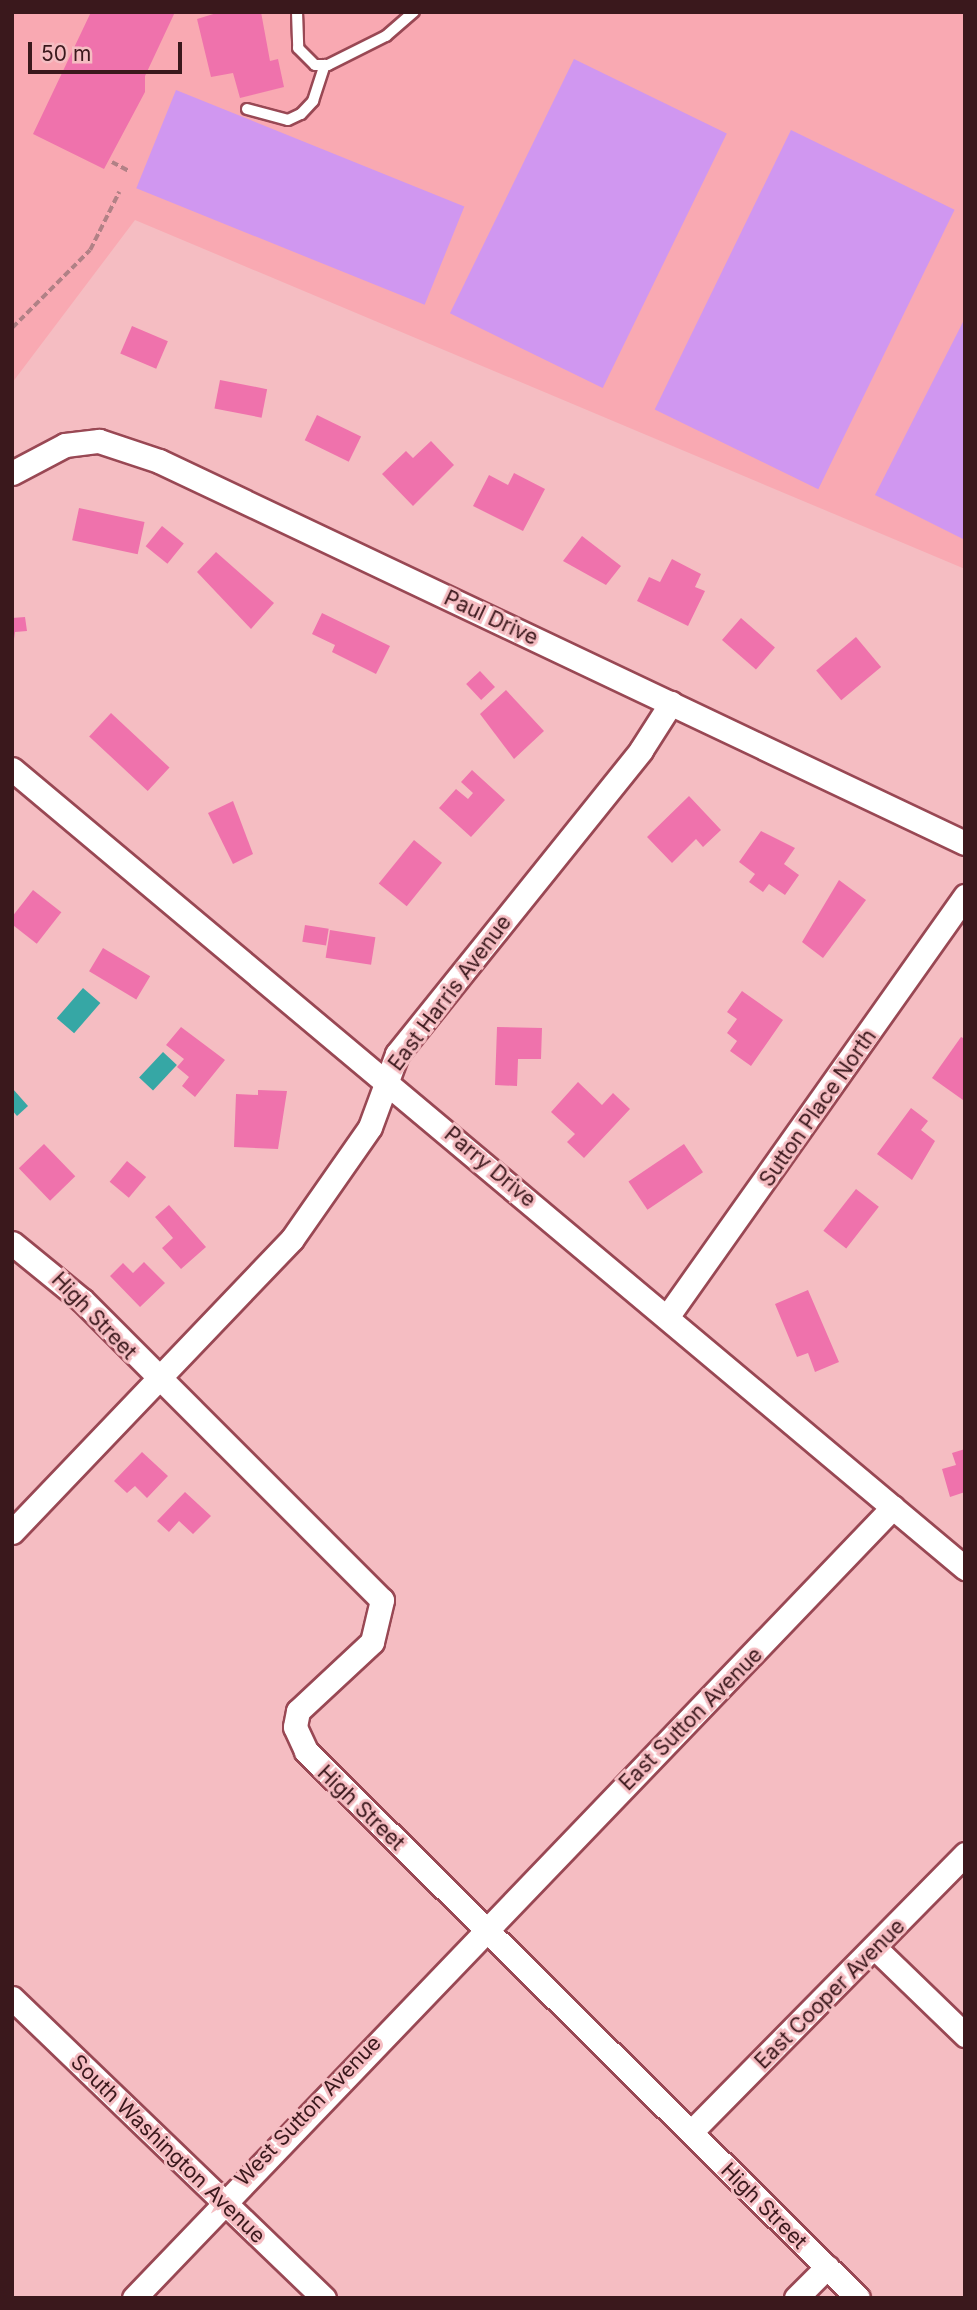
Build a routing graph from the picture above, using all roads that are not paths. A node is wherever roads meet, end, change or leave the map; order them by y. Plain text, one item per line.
1 (297, 12) edge
2 (414, 12) edge
3 (325, 65) junction
4 (247, 109) dead end
5 (12, 473) edge
6 (671, 703) junction
7 (12, 769) edge
8 (965, 844) edge
9 (965, 896) edge
10 (385, 1080) junction
11 (12, 1243) edge
12 (667, 1317) junction
13 (157, 1381) junction
14 (893, 1507) junction
15 (12, 1532) edge
16 (965, 1569) edge
17 (965, 1854) edge
18 (488, 1928) junction
19 (874, 1947) junction
20 (12, 1998) edge
21 (965, 2035) edge
22 (692, 2131) junction
23 (222, 2200) junction
24 (827, 2267) junction
25 (134, 2298) edge
26 (324, 2298) edge
27 (796, 2298) edge
28 (858, 2298) edge

1 - 3 lane
2 - 3 lane
3 - 4 lane
5 - 6 street, Paul Drive
6 - 8 street, Paul Drive
6 - 10 street, East Harris Avenue
7 - 10 street, Parry Drive
9 - 12 street, Sutton Place North
10 - 12 street, Parry Drive
10 - 13 street, East Harris Avenue
11 - 13 street, High Street
12 - 14 street, Parry Drive
13 - 15 street, East Harris Avenue
13 - 18 street, High Street
14 - 16 street, Parry Drive
14 - 18 street, East Sutton Avenue
17 - 19 street, East Cooper Avenue
18 - 22 street, High Street
18 - 23 street, West Sutton Avenue
19 - 21 street
19 - 22 street, East Cooper Avenue
20 - 23 street, South Washington Avenue
22 - 24 street, High Street
23 - 25 street, West Sutton Avenue
23 - 26 street, South Washington Avenue
24 - 27 street
24 - 28 street, High Street

